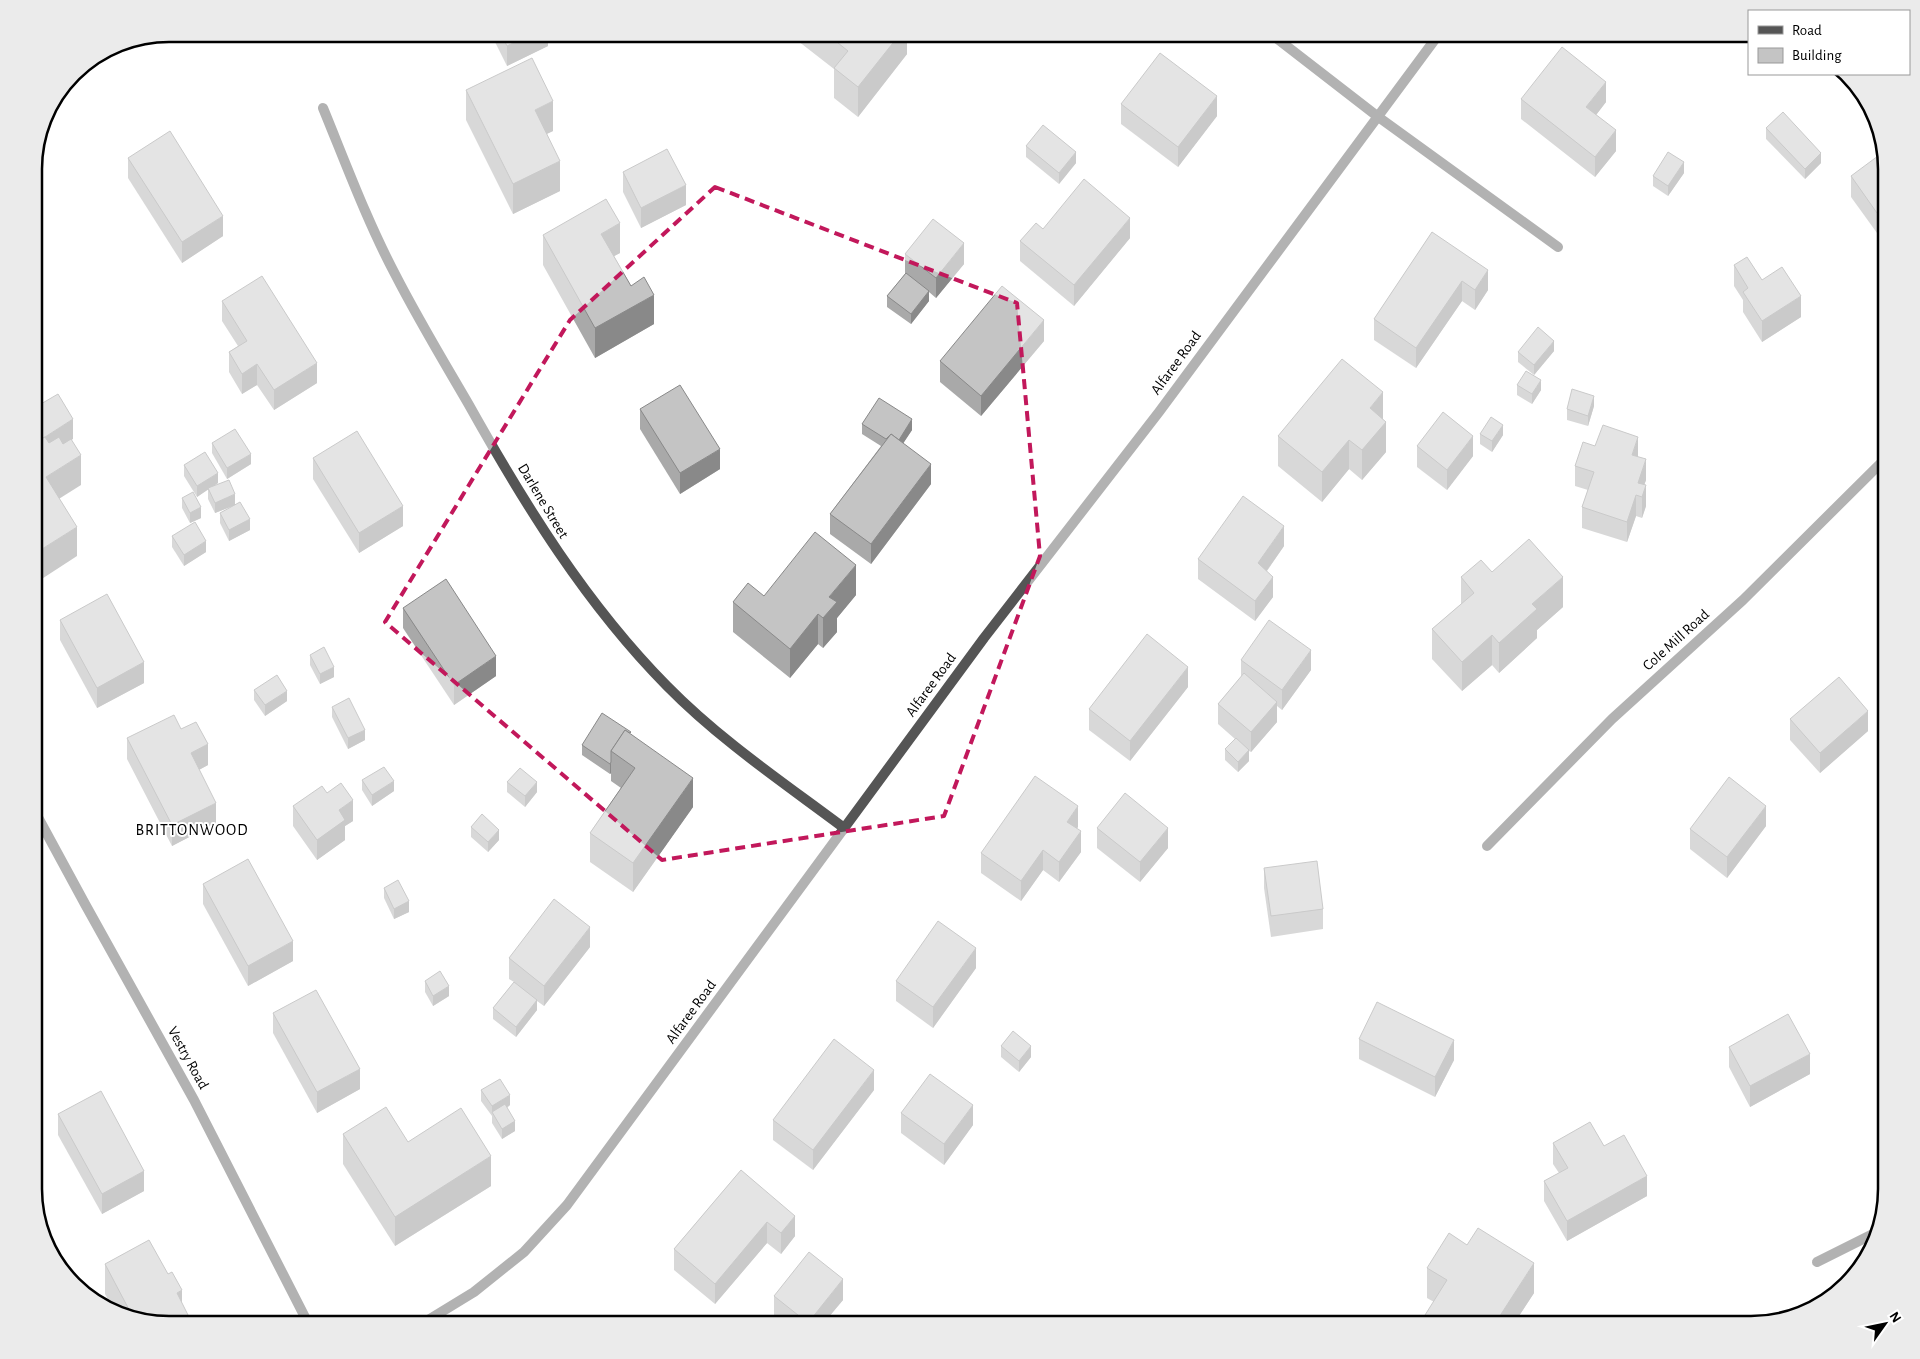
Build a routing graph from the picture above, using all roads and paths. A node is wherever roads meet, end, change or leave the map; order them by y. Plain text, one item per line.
1 (1281, 42) edge
2 (1432, 42) edge
3 (323, 108) dead end
4 (1377, 116) junction
5 (1558, 247) dead end
6 (1878, 466) edge
7 (43, 827) edge
8 (844, 828) junction
9 (1487, 846) dead end
10 (1868, 1237) edge
11 (1817, 1262) dead end
12 (304, 1316) edge
13 (434, 1316) edge

1 - 4 street
2 - 4 street, Alfaree Road
3 - 8 street, Darlene Street
4 - 5 street
4 - 8 street, Alfaree Road
6 - 9 street, Cole Mill Road
7 - 12 street, Vestry Road
8 - 13 street, Alfaree Road
10 - 11 street

